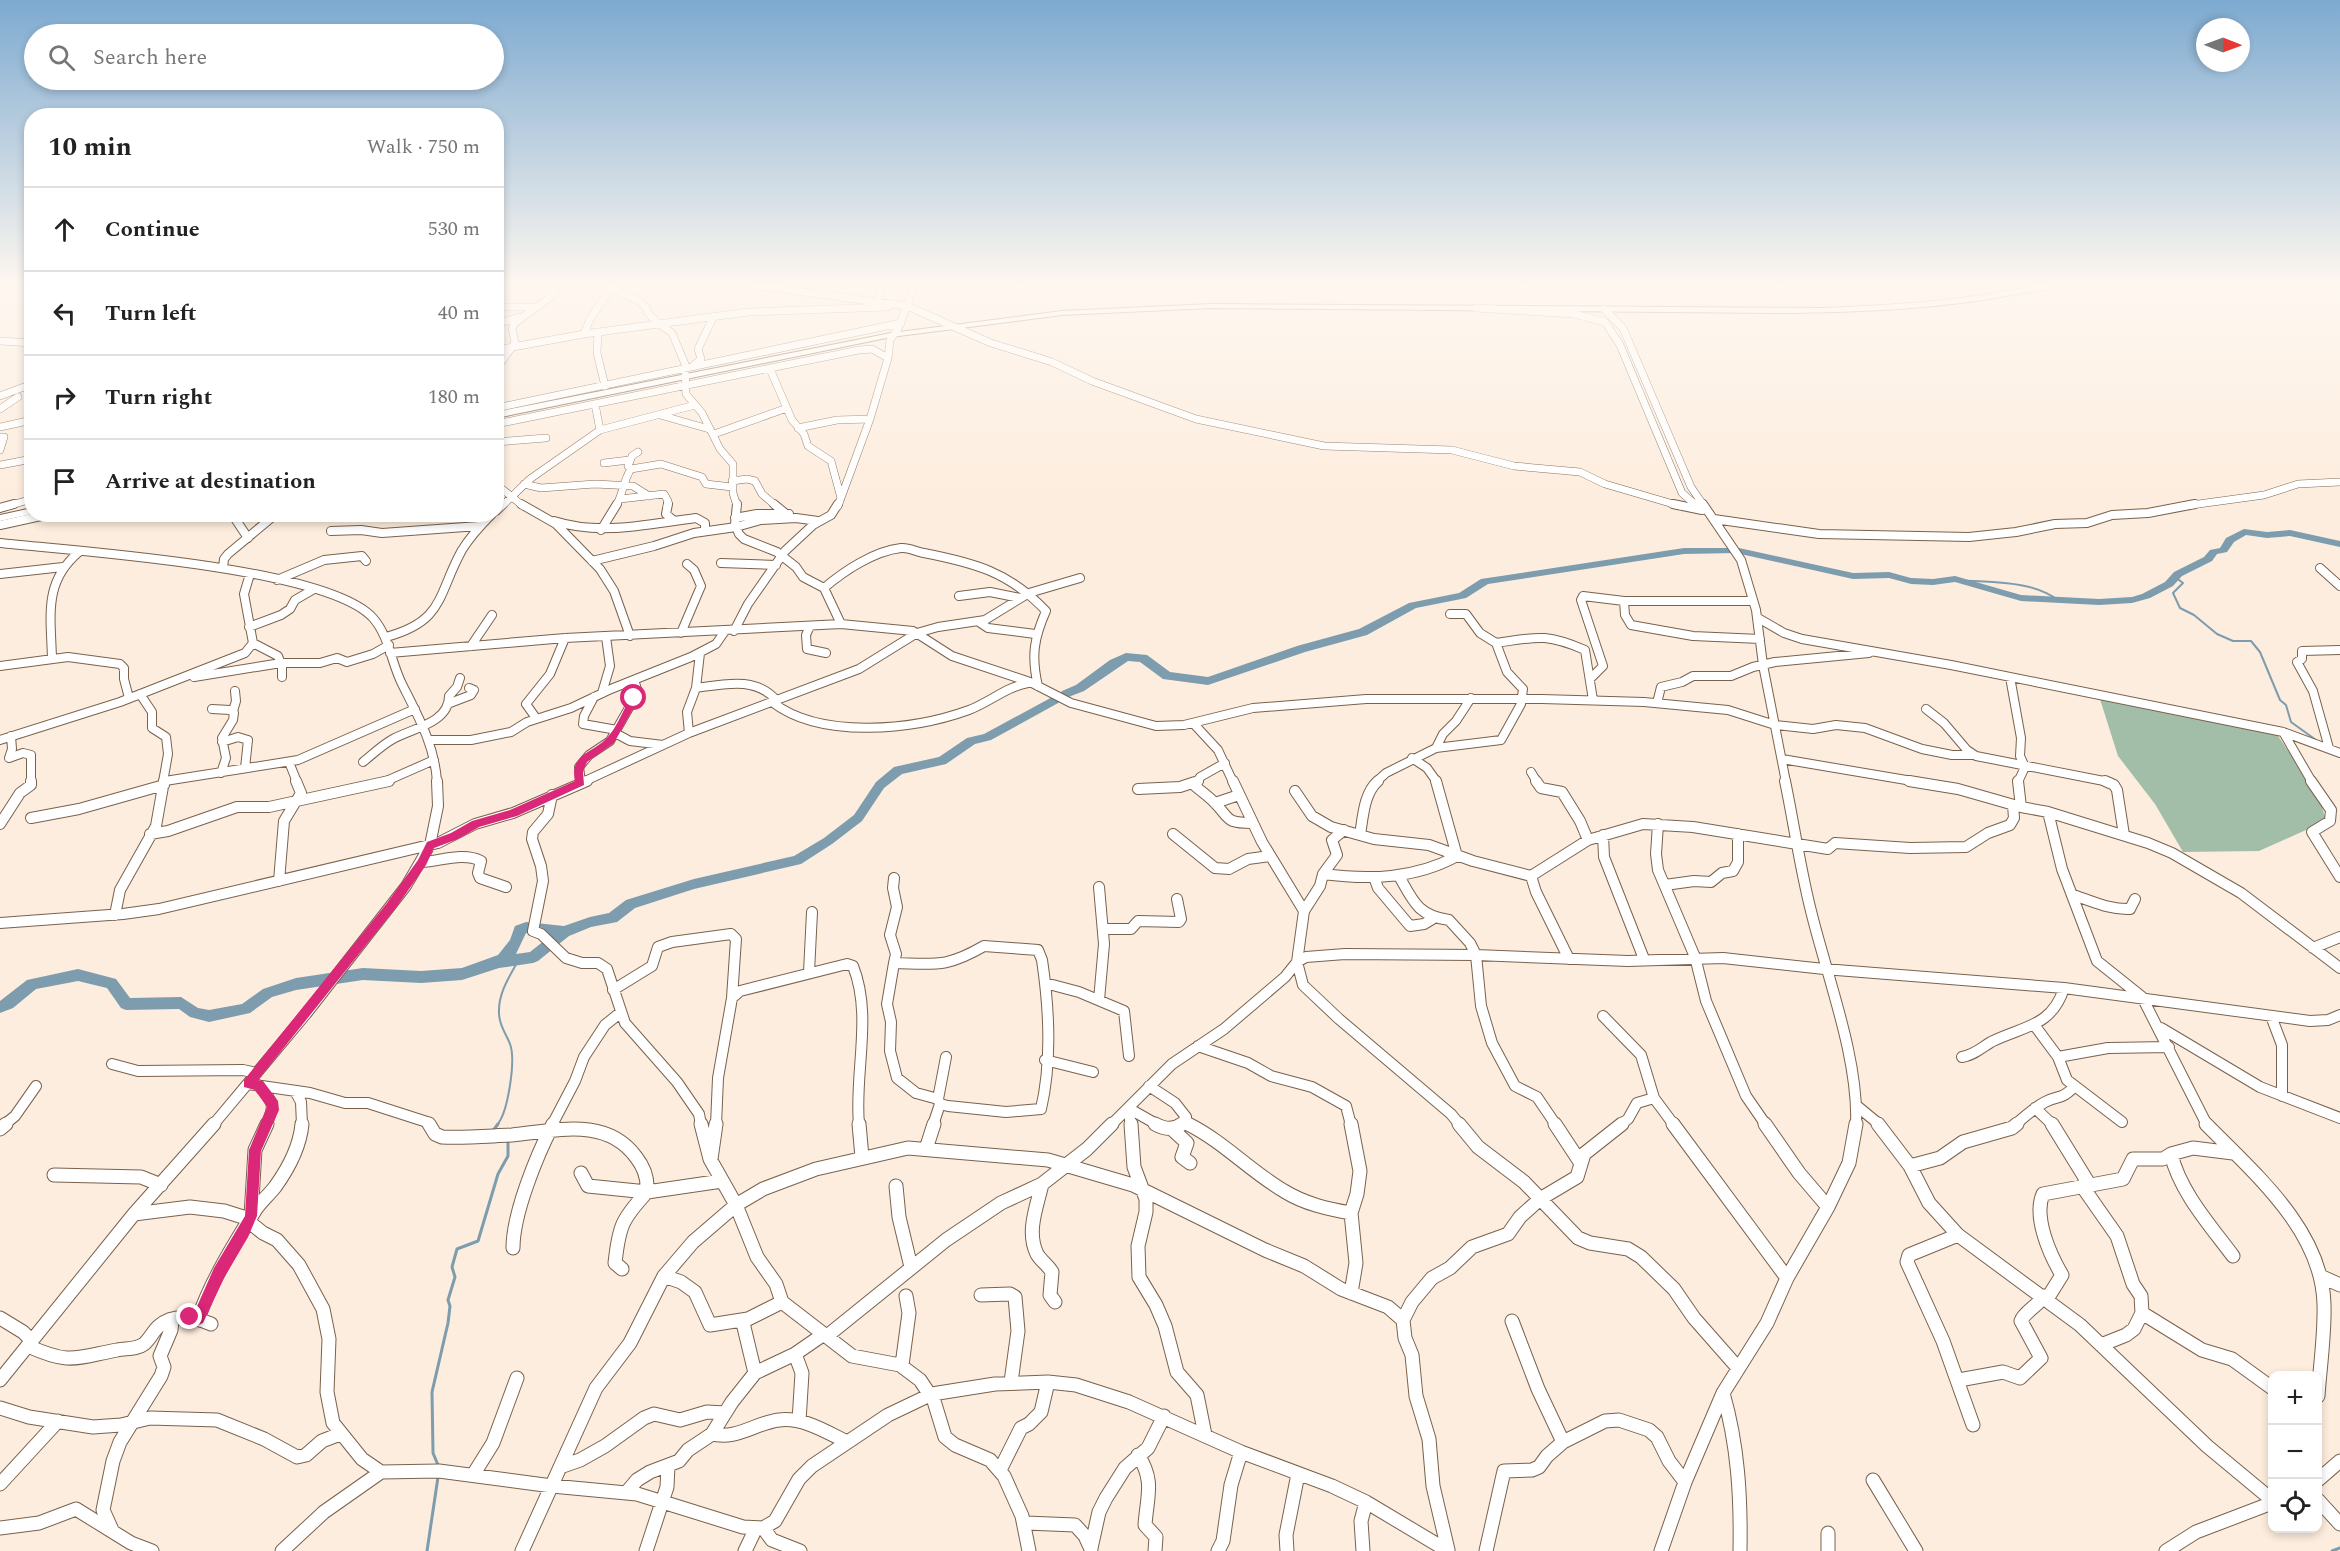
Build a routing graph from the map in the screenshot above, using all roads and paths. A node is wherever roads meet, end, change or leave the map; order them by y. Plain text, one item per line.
1 (597, 354) edge
2 (680, 354) edge
3 (700, 354) edge
4 (793, 354) edge
5 (841, 354) edge
6 (882, 354) edge
7 (888, 354) edge
8 (1028, 354) edge
9 (1624, 354) edge
10 (1634, 354) edge
11 (755, 355) joint
12 (785, 356) junction
13 (888, 358) junction
14 (770, 369) junction
15 (686, 372) junction
16 (605, 386) junction
17 (686, 386) junction
18 (24, 387) edge
19 (0, 389) edge
20 (0, 396) edge
21 (18, 397) dead end
22 (595, 404) junction
23 (695, 405) junction
24 (504, 406) edge
25 (787, 408) junction
26 (0, 409) edge
27 (504, 414) edge
28 (659, 414) junction
29 (870, 419) junction
30 (24, 422) edge
31 (504, 422) edge
32 (0, 427) edge
33 (798, 428) junction
34 (600, 430) junction
35 (711, 432) junction
36 (0, 436) edge
37 (546, 438) dead end
38 (504, 441) edge
39 (0, 450) edge
40 (638, 452) dead end
41 (24, 460) edge
42 (629, 460) junction
43 (604, 463) dead end
44 (0, 465) edge
45 (628, 471) junction
46 (2340, 482) edge
47 (524, 484) junction
48 (732, 484) junction
49 (622, 487) junction
50 (504, 491) edge
51 (649, 496) junction
52 (511, 498) junction
53 (841, 498) junction
54 (620, 499) junction
55 (24, 501) edge
56 (504, 504) edge
57 (0, 508) edge
58 (785, 513) junction
59 (24, 514) edge
60 (1709, 515) junction
61 (0, 518) edge
62 (548, 519) junction
63 (809, 519) junction
64 (24, 520) edge
65 (673, 520) junction
66 (818, 521) junction
67 (237, 522) edge
68 (267, 522) edge
69 (483, 522) edge
70 (735, 523) junction
71 (0, 525) edge
72 (479, 526) junction
73 (601, 530) junction
74 (705, 530) junction
75 (331, 531) dead end
76 (248, 538) junction
77 (0, 543) edge
78 (79, 552) junction
79 (782, 556) junction
80 (366, 561) dead end
81 (592, 561) junction
82 (721, 563) dead end
83 (687, 564) dead end
84 (776, 565) junction
85 (63, 567) junction
86 (223, 568) junction
87 (2320, 568) dead end
88 (0, 574) edge
89 (250, 574) junction
90 (1080, 578) dead end
91 (277, 580) junction
92 (2340, 586) edge
93 (824, 588) junction
94 (314, 589) junction
95 (1029, 593) junction
96 (959, 596) dead end
97 (1020, 598) junction
98 (1624, 601) junction
99 (1754, 601) junction
100 (1450, 614) dead end
101 (492, 615) dead end
102 (1758, 618) junction
103 (979, 622) junction
104 (841, 624) junction
105 (810, 626) junction
106 (249, 627) junction
107 (730, 631) junction
108 (681, 633) junction
109 (917, 633) junction
110 (1035, 634) junction
111 (630, 636) junction
112 (606, 637) junction
113 (564, 638) junction
114 (1760, 639) junction
115 (253, 643) junction
116 (1496, 643) junction
117 (388, 645) junction
118 (471, 646) junction
119 (2340, 650) edge
120 (1876, 651) junction
121 (700, 653) junction
122 (826, 654) dead end
123 (235, 658) junction
124 (52, 659) junction
125 (281, 663) junction
126 (1763, 665) junction
127 (0, 666) edge
128 (240, 668) junction
129 (187, 676) junction
130 (282, 677) dead end
131 (2010, 677) junction
132 (460, 678) dead end
133 (1590, 679) junction
134 (634, 680) junction
135 (1034, 684) junction
136 (469, 688) dead end
137 (696, 688) junction
138 (235, 691) dead end
139 (140, 694) junction
140 (598, 695) junction
141 (129, 698) junction
142 (1471, 698) junction
143 (1522, 699) junction
144 (1593, 700) junction
145 (775, 701) junction
146 (450, 703) junction
147 (1657, 703) junction
148 (212, 709) dead end
149 (415, 709) junction
150 (1926, 709) dead end
151 (233, 711) junction
152 (536, 718) junction
153 (1193, 723) junction
154 (422, 725) junction
155 (1775, 725) junction
156 (616, 731) junction
157 (2283, 732) junction
158 (689, 733) junction
159 (11, 736) junction
160 (0, 740) edge
161 (428, 740) junction
162 (222, 742) junction
163 (665, 745) junction
164 (1436, 748) junction
165 (2329, 748) junction
166 (2340, 753) edge
167 (1974, 755) junction
168 (1412, 758) junction
169 (1782, 759) junction
170 (434, 760) junction
171 (289, 762) junction
172 (363, 762) dead end
173 (1225, 763) junction
174 (2025, 767) junction
175 (245, 768) junction
176 (1531, 772) dead end
177 (221, 773) junction
178 (1196, 782) junction
179 (164, 783) junction
180 (581, 783) junction
181 (1138, 789) dead end
182 (1295, 791) dead end
183 (552, 795) junction
184 (1239, 795) junction
185 (297, 801) junction
186 (1215, 803) junction
187 (2017, 806) junction
188 (2048, 812) junction
189 (31, 818) dead end
190 (1253, 823) junction
191 (0, 824) edge
192 (1658, 824) junction
193 (1344, 830) junction
194 (150, 834) junction
195 (1173, 834) dead end
196 (1738, 834) junction
197 (1360, 835) junction
198 (1603, 835) junction
199 (2124, 835) junction
200 (1588, 840) junction
201 (430, 845) junction
202 (1798, 845) junction
203 (1270, 856) junction
204 (1457, 856) junction
205 (422, 862) junction
206 (1323, 874) junction
207 (1399, 876) junction
208 (1531, 876) junction
209 (1374, 877) junction
210 (2340, 877) edge
211 (894, 878) dead end
212 (279, 881) junction
213 (1665, 885) junction
214 (506, 887) dead end
215 (1099, 887) dead end
216 (2073, 894) junction
217 (1177, 899) dead end
218 (2135, 899) dead end
219 (1304, 911) junction
220 (812, 912) dead end
221 (115, 915) junction
222 (1434, 918) junction
223 (0, 923) edge
224 (1105, 929) junction
225 (2340, 937) edge
226 (2313, 948) junction
227 (1476, 955) junction
228 (1695, 957) junction
229 (1569, 959) junction
230 (1644, 959) junction
231 (1297, 962) junction
232 (894, 963) junction
233 (2340, 968) edge
234 (1824, 969) junction
235 (809, 972) junction
236 (1045, 983) junction
237 (2064, 988) junction
238 (613, 990) junction
239 (2142, 997) junction
240 (732, 998) junction
241 (1099, 1000) junction
242 (620, 1013) junction
243 (2340, 1015) edge
244 (1603, 1016) dead end
245 (2271, 1016) junction
246 (2036, 1026) junction
247 (2159, 1027) junction
248 (1198, 1046) junction
249 (2169, 1047) junction
250 (1129, 1056) dead end
251 (946, 1057) dead end
252 (1962, 1057) dead end
253 (2058, 1057) junction
254 (1045, 1060) junction
255 (112, 1064) dead end
256 (1093, 1072) dead end
257 (254, 1081) junction
258 (36, 1086) dead end
259 (1149, 1086) junction
260 (2074, 1087) junction
261 (295, 1091) junction
262 (2282, 1096) junction
263 (1654, 1098) junction
264 (939, 1101) junction
265 (1857, 1106) junction
266 (1128, 1108) junction
267 (2035, 1108) junction
268 (2340, 1118) edge
269 (1184, 1122) junction
270 (2122, 1122) dead end
271 (0, 1129) edge
272 (550, 1129) junction
273 (1173, 1130) junction
274 (926, 1149) junction
275 (2233, 1153) junction
276 (2171, 1154) junction
277 (862, 1157) junction
278 (710, 1159) junction
279 (1580, 1162) junction
280 (1190, 1163) dead end
281 (1064, 1166) junction
282 (1910, 1166) junction
283 (581, 1173) dead end
284 (54, 1175) dead end
285 (722, 1181) junction
286 (1042, 1184) junction
287 (161, 1185) junction
288 (2086, 1185) junction
289 (896, 1186) dead end
290 (1143, 1189) junction
291 (647, 1192) junction
292 (1540, 1199) junction
293 (736, 1205) junction
294 (1828, 1207) junction
295 (1351, 1213) junction
296 (134, 1214) junction
297 (250, 1220) junction
298 (1958, 1235) junction
299 (513, 1248) dead end
300 (2233, 1256) dead end
301 (911, 1267) junction
302 (622, 1269) dead end
303 (664, 1276) junction
304 (2320, 1276) junction
305 (1786, 1278) junction
306 (2340, 1285) edge
307 (1351, 1293) junction
308 (981, 1295) dead end
309 (906, 1296) dead end
310 (2045, 1298) junction
311 (782, 1302) junction
312 (1055, 1302) dead end
313 (2142, 1312) junction
314 (0, 1318) edge
315 (198, 1318) junction
316 (1403, 1320) junction
317 (172, 1321) junction
318 (1512, 1321) dead end
319 (742, 1323) junction
320 (211, 1324) dead end
321 (825, 1335) junction
322 (30, 1344) junction
323 (2100, 1345) junction
324 (795, 1353) junction
325 (902, 1365) junction
326 (1738, 1368) junction
327 (2320, 1371) edge
328 (755, 1373) junction
329 (517, 1378) dead end
330 (0, 1380) edge
331 (1959, 1380) junction
332 (1011, 1382) junction
333 (1048, 1382) junction
334 (2268, 1385) edge
335 (1724, 1393) junction
336 (932, 1394) junction
337 (0, 1408) edge
338 (725, 1413) junction
339 (1164, 1416) junction
340 (58, 1421) junction
341 (134, 1421) junction
342 (799, 1421) junction
343 (1973, 1425) dead end
344 (340, 1434) junction
345 (712, 1434) junction
346 (1205, 1435) junction
347 (845, 1441) junction
348 (1563, 1442) junction
349 (1241, 1452) junction
350 (1138, 1455) junction
351 (2340, 1461) edge
352 (668, 1466) junction
353 (560, 1467) junction
354 (1000, 1470) junction
355 (381, 1472) junction
356 (1298, 1474) junction
357 (473, 1475) junction
358 (2319, 1479) edge
359 (1874, 1480) dead end
360 (1685, 1482) junction
361 (0, 1484) edge
362 (552, 1486) junction
363 (626, 1492) junction
364 (2268, 1498) edge
365 (663, 1500) junction
366 (1366, 1502) junction
367 (2268, 1503) edge
368 (2322, 1504) edge
369 (1026, 1522) junction
370 (2340, 1524) edge
371 (0, 1528) edge
372 (759, 1528) junction
373 (112, 1530) junction
374 (1828, 1533) dead end
375 (131, 1547) edge
376 (1092, 1549) edge
377 (153, 1551) edge
378 (282, 1551) edge
379 (522, 1551) edge
380 (646, 1551) edge
381 (745, 1551) edge
382 (800, 1551) edge
383 (1029, 1551) edge
384 (1155, 1551) edge
385 (1218, 1551) edge
386 (1287, 1551) edge
387 (1363, 1551) edge
388 (1448, 1551) edge
389 (1486, 1551) edge
390 (1661, 1551) edge
391 (1740, 1551) edge
392 (1828, 1551) edge
393 (1916, 1551) edge
394 (2166, 1551) edge

1 - 16 street
2 - 15 street
3 - 15 street
4 - 12 main road
5 - 14 street
6 - 13 street
7 - 13 street
8 - 60 street
9 - 60 street
10 - 60 street
11 - 12 street
11 - 15 street
12 - 15 main road
13 - 29 street
14 - 17 street
14 - 25 street
15 - 16 street
15 - 17 street
15 - 27 main road
16 - 24 street
17 - 22 street
17 - 23 street
18 - 20 street
19 - 20 street
21 - 26 street
22 - 31 street
22 - 34 street
23 - 28 street
23 - 35 street
25 - 33 street
25 - 35 street
28 - 34 street
28 - 35 street
29 - 33 street
29 - 53 street
30 - 32 street
33 - 53 street
34 - 47 street
35 - 48 street
36 - 39 street
37 - 38 street
40 - 42 street
41 - 44 street
42 - 43 street
42 - 45 street
45 - 48 street
45 - 49 street
46 - 60 street
47 - 49 street
47 - 52 street
48 - 58 street
48 - 70 street
49 - 51 street
49 - 54 street
50 - 52 street
51 - 54 street
51 - 65 street
52 - 56 street
52 - 62 street
53 - 66 street
54 - 73 street
55 - 57 street
58 - 63 street
58 - 70 street
59 - 61 main road
60 - 99 street
62 - 73 street
62 - 81 street
63 - 66 street
63 - 70 street
64 - 71 street
65 - 73 street
65 - 74 street
66 - 79 street
67 - 76 street
68 - 76 street
69 - 72 street
70 - 74 street
70 - 79 street
72 - 75 street
72 - 117 street
74 - 81 street
76 - 86 street
77 - 78 street
78 - 85 street
78 - 86 street
79 - 84 street
79 - 93 street
80 - 91 street
81 - 111 street
82 - 84 street
83 - 108 street
84 - 107 street
85 - 88 street
85 - 124 street
86 - 89 street
87 - 92 street
89 - 91 street
89 - 106 street
90 - 95 street
91 - 94 street
93 - 95 street
93 - 104 street
94 - 106 street
94 - 117 street
95 - 97 street
95 - 110 street
96 - 97 street
97 - 103 street
98 - 99 street
98 - 114 street
98 - 133 street
99 - 102 street
100 - 116 street
101 - 118 street
102 - 114 street
102 - 120 street
103 - 109 street
103 - 110 street
104 - 105 street
104 - 109 street
105 - 107 street
105 - 122 street
106 - 115 street
107 - 108 street
107 - 121 street
108 - 111 street
109 - 135 street
109 - 145 street
110 - 135 street
111 - 112 street
112 - 113 street
112 - 140 street
113 - 118 street
113 - 152 street
114 - 126 street
115 - 123 street
115 - 125 street
116 - 133 street
116 - 143 street
117 - 118 street
117 - 125 street
117 - 149 street
119 - 165 street
120 - 126 street
120 - 131 street
121 - 134 street
121 - 137 street
123 - 128 street
123 - 129 street
124 - 127 street
124 - 141 street
125 - 128 street
125 - 130 street
126 - 147 street
126 - 155 street
128 - 129 street
129 - 139 street
131 - 157 street
131 - 174 street
132 - 146 street
133 - 144 street
134 - 140 street
134 - 156 street
135 - 145 street
135 - 153 street
136 - 146 street
137 - 145 street
137 - 158 street
138 - 151 street
139 - 141 street
139 - 179 street
140 - 152 street
140 - 156 street
141 - 159 street
142 - 143 street
142 - 153 street
142 - 164 street
143 - 144 street
143 - 164 street
144 - 147 street
145 - 158 street
146 - 154 street
147 - 155 street
148 - 151 street
149 - 154 street
149 - 171 street
150 - 167 street
151 - 162 street
152 - 161 street
153 - 173 street
154 - 161 street
154 - 172 street
155 - 167 street
155 - 169 street
156 - 163 street
156 - 180 street
157 - 165 street
157 - 210 street
158 - 163 street
159 - 160 street
159 - 191 street
161 - 170 street
162 - 175 street
162 - 177 street
163 - 180 street
164 - 168 street
165 - 166 street
167 - 174 street
168 - 197 street
168 - 204 street
169 - 187 street
169 - 202 street
170 - 185 street
170 - 201 street
171 - 175 street
171 - 185 street
173 - 178 street
173 - 184 street
174 - 187 street
174 - 199 street
175 - 177 street
176 - 200 street
177 - 179 street
178 - 181 street
178 - 186 street
179 - 189 street
179 - 194 street
180 - 183 street
182 - 193 street
183 - 201 street
183 - 238 street
184 - 186 street
184 - 190 street
185 - 194 street
185 - 212 street
186 - 190 street
187 - 188 street
187 - 202 street
188 - 199 street
188 - 216 street
190 - 203 street
192 - 196 street
192 - 198 street
192 - 213 street
193 - 197 street
193 - 206 street
194 - 221 street
195 - 203 street
196 - 202 street
196 - 213 street
197 - 204 street
198 - 200 street
198 - 230 street
199 - 226 street
200 - 208 street
201 - 205 street
201 - 212 street
202 - 234 street
203 - 219 street
204 - 207 street
204 - 208 street
205 - 214 street
205 - 257 street
206 - 209 street
206 - 219 street
207 - 209 street
207 - 222 street
208 - 229 street
209 - 222 street
211 - 232 street
212 - 221 street
213 - 228 street
215 - 224 street
216 - 218 street
216 - 239 street
217 - 224 street
219 - 231 street
220 - 235 street
221 - 223 street
222 - 227 street
224 - 241 street
225 - 226 street
226 - 233 street
227 - 229 street
227 - 231 street
227 - 279 street
228 - 230 street
228 - 234 street
228 - 294 street
229 - 230 street
231 - 248 street
231 - 292 street
232 - 236 street
232 - 264 street
234 - 237 street
234 - 265 street
235 - 240 street
235 - 277 street
236 - 241 street
236 - 254 street
237 - 239 street
237 - 246 street
238 - 240 street
238 - 242 street
239 - 245 street
239 - 247 street
240 - 278 street
241 - 250 street
242 - 272 street
242 - 278 street
243 - 245 street
244 - 263 street
245 - 262 street
246 - 252 street
246 - 253 street
247 - 249 street
247 - 262 street
248 - 259 street
248 - 295 street
249 - 253 street
249 - 275 street
251 - 264 street
253 - 260 street
254 - 256 street
254 - 264 street
255 - 257 street
257 - 261 street
257 - 287 street
257 - 297 street
258 - 271 street
259 - 266 street
259 - 269 street
260 - 267 street
260 - 270 street
261 - 272 street
261 - 297 street
262 - 268 street
263 - 279 street
263 - 305 street
264 - 274 street
265 - 282 street
265 - 294 street
266 - 273 street
266 - 281 street
266 - 290 street
267 - 282 street
267 - 288 street
269 - 273 street
269 - 295 street
272 - 291 street
272 - 299 street
273 - 280 street
274 - 277 street
274 - 281 street
275 - 276 street
275 - 304 street
276 - 288 street
276 - 300 street
277 - 293 street
278 - 285 street
279 - 292 street
281 - 286 street
281 - 290 street
282 - 298 street
283 - 291 street
284 - 287 street
285 - 291 street
285 - 293 street
286 - 301 street
286 - 312 street
287 - 296 street
288 - 310 street
288 - 313 street
289 - 301 street
290 - 307 street
290 - 346 street
291 - 302 street
292 - 316 street
292 - 326 street
293 - 303 street
293 - 311 street
294 - 305 street
295 - 307 street
296 - 297 street
296 - 322 street
297 - 315 street
297 - 344 street
298 - 310 street
298 - 331 street
301 - 321 street
303 - 319 street
303 - 353 street
304 - 306 street
304 - 327 street
305 - 326 street
307 - 316 street
308 - 332 street
309 - 325 street
310 - 323 street
310 - 331 street
311 - 319 street
311 - 321 street
313 - 323 street
313 - 334 street
314 - 322 street
315 - 317 street
315 - 320 street
316 - 388 street
317 - 322 street
317 - 341 street
318 - 348 street
319 - 328 street
321 - 324 street
321 - 325 street
322 - 330 street
323 - 364 street
324 - 328 street
324 - 342 street
325 - 336 street
326 - 335 street
328 - 338 street
329 - 357 street
331 - 343 street
332 - 333 street
332 - 336 street
333 - 339 street
333 - 354 street
335 - 360 street
335 - 391 street
336 - 347 street
336 - 354 street
337 - 340 street
338 - 345 street
338 - 353 street
339 - 346 street
339 - 350 street
340 - 341 street
340 - 361 street
341 - 344 street
341 - 373 street
342 - 345 street
342 - 347 street
344 - 355 street
345 - 352 street
346 - 349 street
347 - 372 street
348 - 360 street
348 - 389 street
349 - 356 street
349 - 385 street
350 - 376 street
350 - 384 street
351 - 358 street
352 - 363 street
352 - 365 street
353 - 362 street
354 - 369 street
355 - 357 street
355 - 378 street
356 - 366 street
356 - 386 street
357 - 362 street
359 - 393 street
360 - 390 street
362 - 363 street
362 - 379 street
363 - 365 street
365 - 372 street
365 - 380 street
366 - 387 street
366 - 388 street
367 - 394 street
368 - 370 street
369 - 376 street
369 - 383 street
371 - 373 street
372 - 381 street
372 - 382 street
373 - 375 street
374 - 392 street
375 - 377 street

